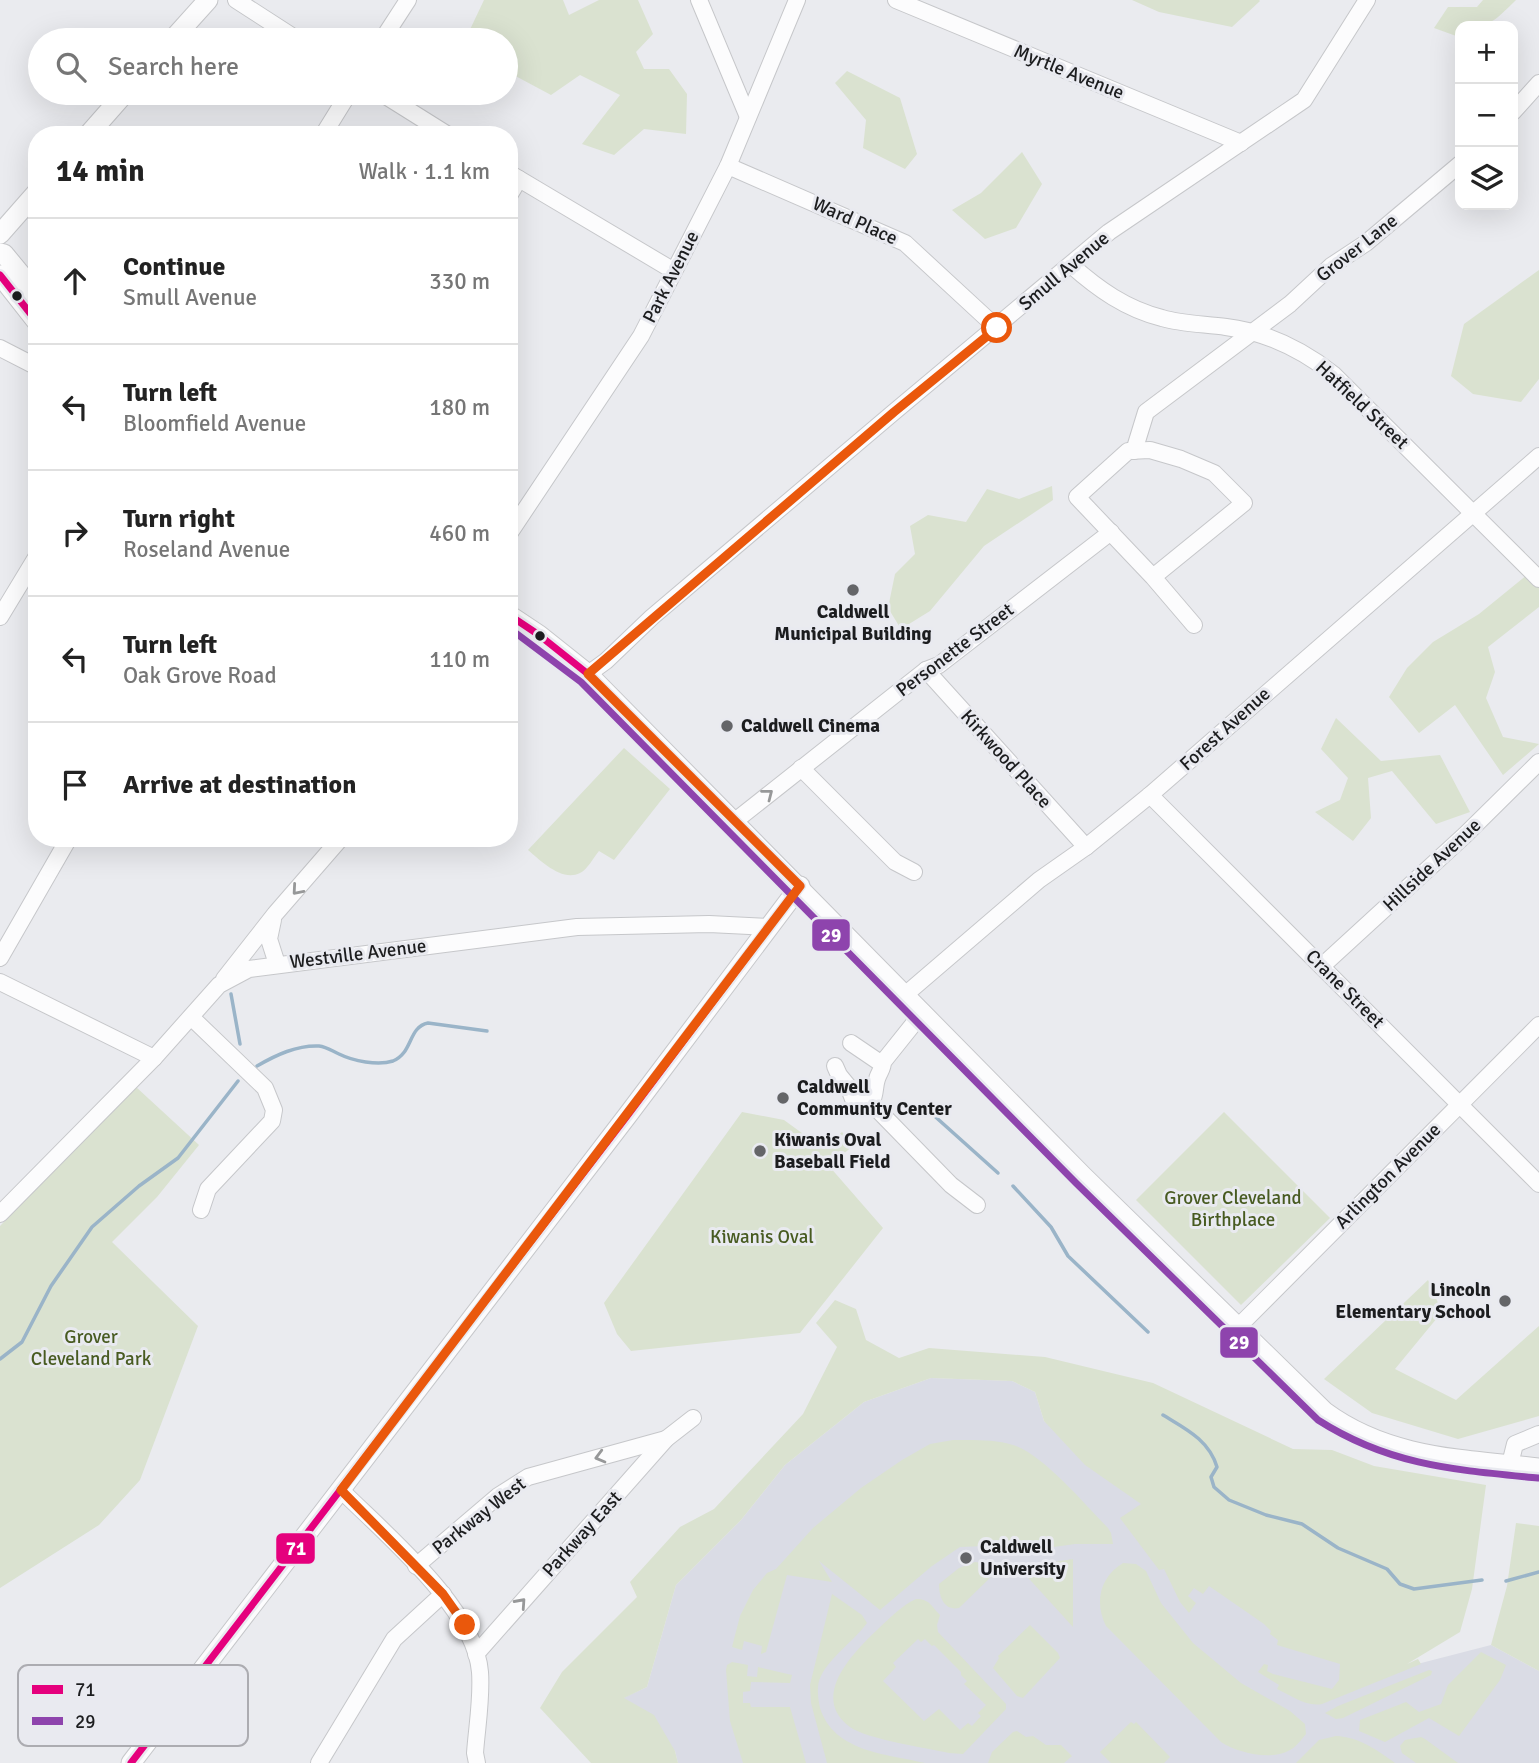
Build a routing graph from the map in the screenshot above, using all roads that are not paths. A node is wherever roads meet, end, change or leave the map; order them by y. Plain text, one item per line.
1 (208, 0) edge
2 (236, 0) edge
3 (408, 0) edge
4 (699, 0) edge
5 (797, 0) edge
6 (896, 0) edge
7 (1367, 0) edge
8 (183, 28) edge
9 (279, 28) edge
10 (390, 28) edge
11 (1539, 83) edge
12 (114, 105) edge
13 (342, 105) edge
14 (400, 105) edge
15 (1518, 106) edge
16 (748, 117) junction
17 (96, 126) edge
18 (329, 126) edge
19 (434, 126) edge
20 (1241, 143) junction
21 (728, 166) junction
22 (1455, 168) edge
23 (518, 178) edge
24 (28, 202) edge
25 (0, 234) edge
26 (0, 253) edge
27 (1071, 265) junction
28 (674, 271) junction
29 (0, 275) edge
30 (28, 284) edge
31 (28, 311) edge
32 (997, 328) junction
33 (1254, 332) junction
34 (28, 350) edge
35 (7, 351) edge
36 (28, 362) edge
37 (1134, 451) junction
38 (1539, 456) edge
39 (1474, 513) junction
40 (518, 520) edge
41 (1111, 532) junction
42 (28, 571) edge
43 (1153, 577) junction
44 (1539, 579) edge
45 (0, 617) edge
46 (518, 621) edge
47 (1194, 625) dead end
48 (926, 670) junction
49 (588, 674) junction
50 (1539, 762) edge
51 (801, 768) junction
52 (1150, 795) junction
53 (735, 821) junction
54 (64, 847) edge
55 (333, 847) edge
56 (1086, 847) junction
57 (914, 872) dead end
58 (800, 886) junction
59 (275, 914) junction
60 (769, 927) junction
61 (0, 958) edge
62 (277, 964) junction
63 (1322, 966) junction
64 (0, 982) edge
65 (219, 985) junction
66 (906, 995) junction
67 (923, 1012) junction
68 (191, 1017) junction
69 (1539, 1025) edge
70 (851, 1043) dead end
71 (154, 1058) junction
72 (880, 1069) junction
73 (871, 1103) junction
74 (1460, 1104) junction
75 (1539, 1184) edge
76 (977, 1205) dead end
77 (201, 1210) dead end
78 (0, 1214) edge
79 (1237, 1328) junction
80 (693, 1418) dead end
81 (1539, 1434) edge
82 (666, 1439) junction
83 (1510, 1464) junction
84 (1539, 1468) edge
85 (341, 1490) junction
86 (416, 1566) junction
87 (443, 1594) junction
88 (476, 1654) junction
89 (206, 1665) edge
90 (144, 1746) edge
91 (131, 1763) edge
92 (319, 1763) edge
93 (477, 1763) edge

1 - 8 main road
2 - 9 street
3 - 10 street
4 - 16 street
5 - 16 street, Park Avenue
6 - 20 street, Myrtle Avenue
7 - 20 street, Smull Avenue
11 - 15 street
12 - 17 main road
13 - 18 street
14 - 19 street
16 - 21 street, Park Avenue
20 - 27 street, Smull Avenue
21 - 28 street, Park Avenue
21 - 32 street, Ward Place
22 - 33 street, Grover Lane
23 - 28 street
24 - 25 main road
26 - 30 main road
27 - 32 street, Smull Avenue
27 - 33 street, Hatfield Street
28 - 40 street, Park Avenue
29 - 31 main road
32 - 49 street, Smull Avenue
33 - 37 street, Grover Lane
33 - 39 street, Hatfield Street
34 - 35 street
35 - 36 street
37 - 41 street
37 - 43 street
38 - 39 street, Forest Avenue
39 - 44 street, Hatfield Street
39 - 52 street, Forest Avenue
41 - 43 street
41 - 48 street, Personette Street
42 - 45 street
43 - 47 street
46 - 49 main road
48 - 51 street, Personette Street
48 - 56 street, Kirkwood Place
49 - 53 main road
50 - 63 street, Hillside Avenue
53 -> 51 street, Personette Street
51 - 57 street
52 - 56 street, Forest Avenue
52 - 63 street, Crane Street
53 - 58 main road
54 - 61 street
55 -> 59 street
56 - 66 street, Forest Avenue
58 - 60 main road
58 - 66 main road
59 - 62 street
59 - 65 street
60 - 62 street, Westville Avenue
60 - 85 main road
62 - 65 street, Westville Avenue
63 - 74 street, Crane Street
64 - 71 street
65 - 68 street, Westville Avenue
66 - 67 main road
67 - 72 street
67 - 79 main road
68 - 71 street, Westville Avenue
68 - 77 street
69 - 74 street, Arlington Avenue
70 - 72 street
71 - 78 street, Westville Avenue
72 - 73 street
72 - 73 street
73 - 76 street
74 - 75 street, Crane Street
74 - 79 street, Arlington Avenue
79 - 83 main road
80 - 82 street, Parkway East
81 - 83 street
82 -> 86 street, Parkway West
88 -> 82 street, Parkway East
83 - 84 main road
85 - 86 street
85 - 89 main road
86 - 87 street
87 - 88 street
87 - 92 street
88 - 93 street
90 - 91 main road

